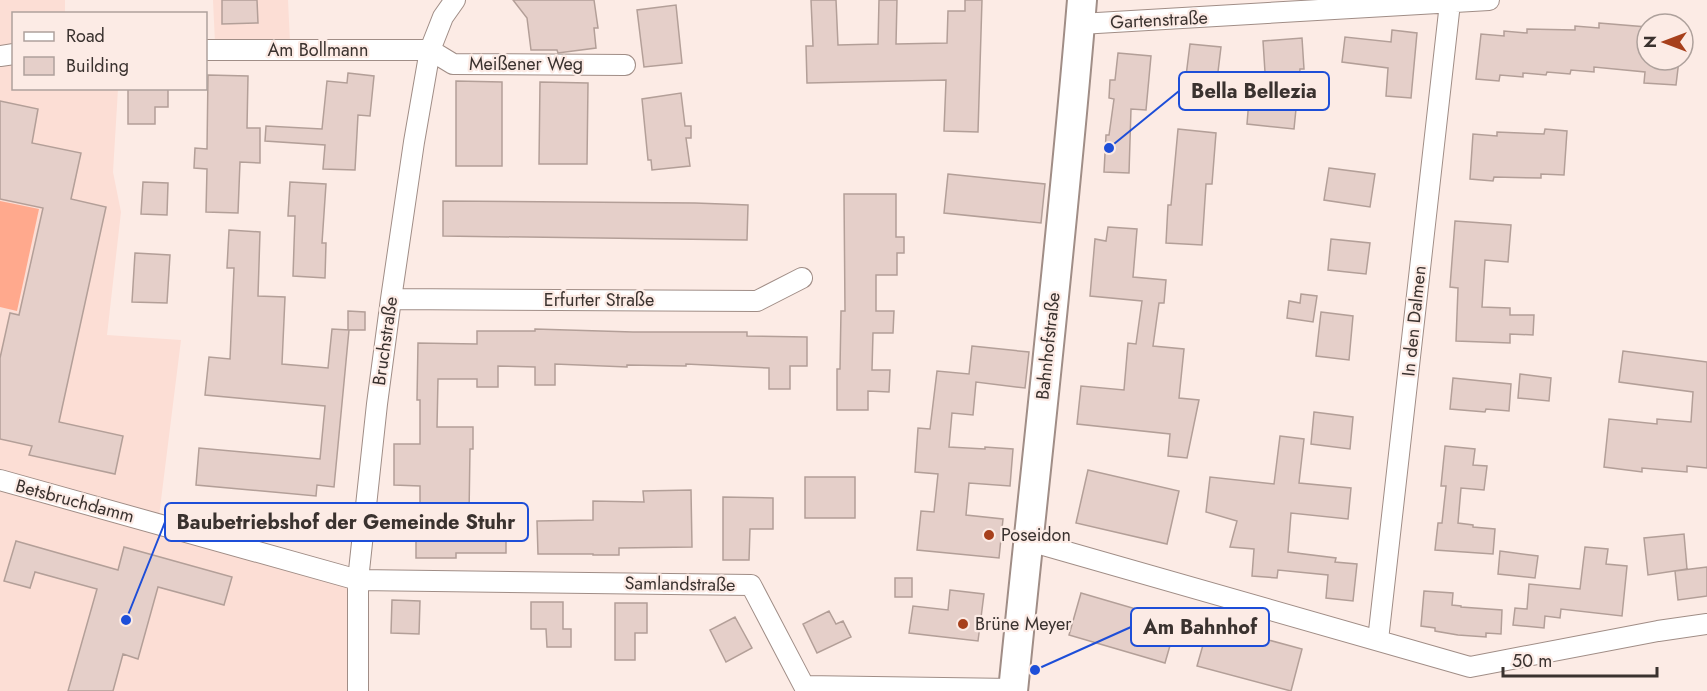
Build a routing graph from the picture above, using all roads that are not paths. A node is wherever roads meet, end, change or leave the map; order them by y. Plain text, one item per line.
1 (455, 0) edge
2 (1490, 0) edge
3 (1450, 3) junction
4 (1081, 12) edge
5 (207, 50) edge
6 (430, 50) junction
7 (626, 65) dead end
8 (802, 278) dead end
9 (391, 299) junction
10 (0, 480) edge
11 (1029, 541) junction
12 (358, 580) junction
13 (1707, 624) edge
14 (1378, 640) junction
15 (804, 688) edge
16 (1013, 690) edge
17 (358, 691) edge

1 - 6 street, Bruchstraße
2 - 3 street, Gartenstraße
3 - 4 street, Gartenstraße
3 - 14 street, In den Dalmen
4 - 11 street, Bahnhofstraße
5 - 6 street, Am Bollmann
6 - 7 street, Meißener Weg
6 - 9 street, Bruchstraße
8 - 9 street, Erfurter Straße
9 - 12 street, Bruchstraße
10 - 12 street, Betsbruchdamm
11 - 14 street
11 - 16 street, Bahnhofstraße
12 - 15 street, Samlandstraße
12 - 17 street, Bruchstraße
13 - 14 street
15 - 16 street, Samlandstraße

